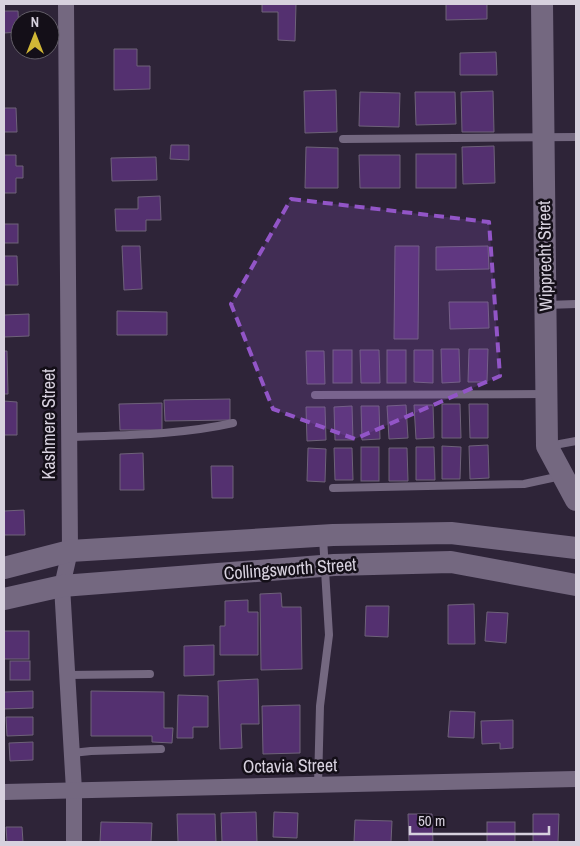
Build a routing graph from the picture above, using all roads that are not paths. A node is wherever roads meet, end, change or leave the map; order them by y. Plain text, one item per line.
1 (66, 4) edge
2 (542, 4) edge
3 (543, 137) junction
4 (576, 137) edge
5 (343, 140) dead end
6 (576, 304) edge
7 (545, 305) junction
8 (547, 394) junction
9 (315, 395) dead end
10 (233, 423) dead end
11 (69, 437) junction
12 (576, 440) edge
13 (547, 446) junction
14 (563, 475) junction
15 (333, 488) dead end
16 (576, 500) edge
17 (322, 536) junction
18 (576, 548) edge
19 (70, 551) junction
20 (325, 565) junction
21 (4, 568) edge
22 (576, 585) edge
23 (62, 586) junction
24 (4, 600) edge
25 (150, 674) dead end
26 (67, 675) junction
27 (161, 749) dead end
28 (72, 753) junction
29 (576, 779) edge
30 (318, 785) junction
31 (74, 790) junction
32 (4, 792) edge
33 (74, 842) edge

1 - 11 street, Kashmere Street
2 - 3 main road, Wipprecht Street
3 - 4 lane
3 - 5 lane
3 - 7 main road, Wipprecht Street
6 - 7 lane
7 - 8 main road, Wipprecht Street
8 - 9 lane
8 - 13 main road, Wipprecht Street
10 - 11 lane
11 - 19 street, Kashmere Street
12 - 13 lane
13 - 14 main road, Wipprecht Street
14 - 15 lane
14 - 16 main road, Wipprecht Street
17 - 18 main road, Collingsworth Street
17 - 19 main road, Collingsworth Street
17 - 20 lane
19 - 21 main road, Collingsworth Street
19 - 23 street, Kashmere Street
20 - 22 main road, Collingsworth Street
20 - 23 main road, Collingsworth Street
20 - 30 lane
23 - 24 main road, Collingsworth Street
23 - 26 street, Kashmere Street
25 - 26 lane
26 - 28 street, Kashmere Street
27 - 28 lane
28 - 31 street, Kashmere Street
29 - 30 street, Octavia Street
30 - 31 street, Octavia Street
31 - 32 street, Octavia Street
31 - 33 street, Kashmere Street

